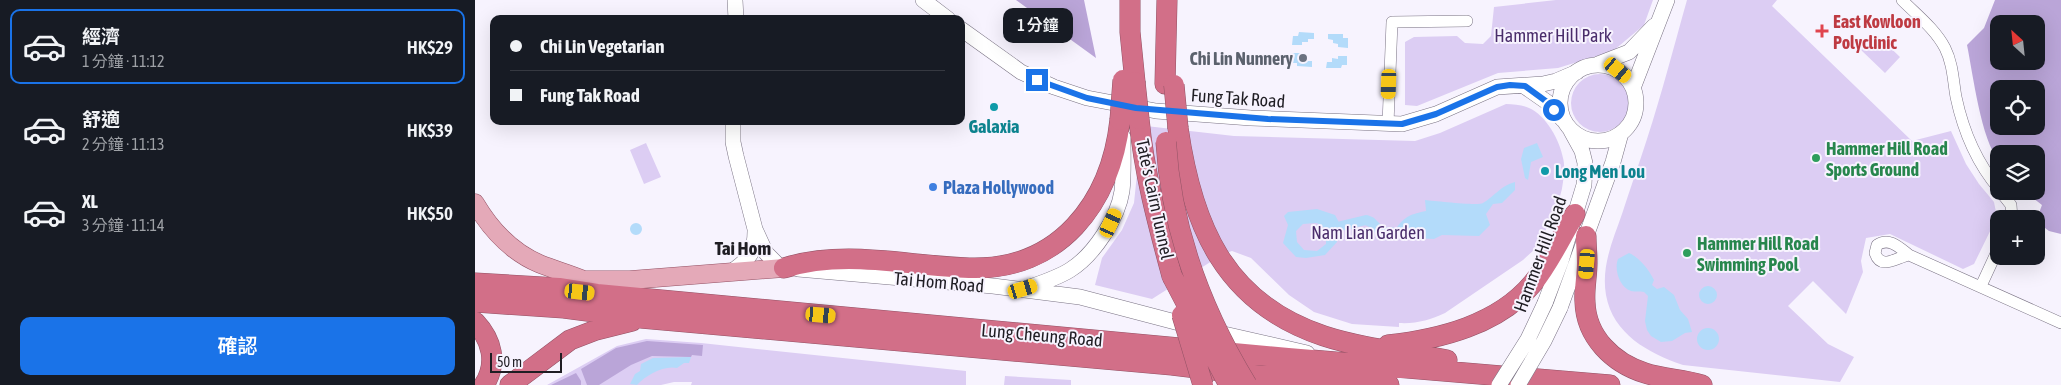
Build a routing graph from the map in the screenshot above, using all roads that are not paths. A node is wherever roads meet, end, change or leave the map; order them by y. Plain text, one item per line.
1 (735, 0) edge
2 (923, 0) edge
3 (1129, 0) edge
4 (1167, 0) edge
5 (1667, 0) edge
6 (1902, 0) edge
7 (736, 15) edge
8 (943, 15) edge
9 (1660, 19) junction
10 (1467, 21) dead end
11 (965, 32) edge
12 (1595, 65) junction
13 (1577, 72) junction
14 (1129, 81) junction
15 (1169, 85) junction
16 (1525, 86) junction
17 (1633, 88) junction
18 (1124, 105) junction
19 (1388, 124) junction
20 (733, 125) edge
21 (1568, 126) junction
22 (1621, 133) junction
23 (1990, 176) edge
24 (475, 203) edge
25 (1575, 214) junction
26 (755, 229) junction
27 (1586, 236) junction
28 (1909, 255) dead end
29 (1991, 265) edge
30 (783, 268) junction
31 (731, 272) junction
32 (1172, 276) junction
33 (585, 280) junction
34 (475, 283) edge
35 (1981, 286) junction
36 (559, 288) junction
37 (1023, 289) junction
38 (475, 302) edge
39 (641, 318) junction
40 (475, 322) edge
41 (2061, 323) edge
42 (1371, 348) junction
43 (1343, 362) junction
44 (1552, 380) junction
45 (1262, 382) edge
46 (484, 385) edge
47 (510, 385) edge
48 (1203, 385) edge
49 (1229, 385) edge
50 (1389, 385) edge
51 (1499, 385) edge
52 (1518, 385) edge
53 (1610, 385) edge
54 (1702, 385) edge

1 - 7 main road
2 - 8 main road
3 - 14 highway
4 - 15 highway
5 - 9 main road
6 - 23 street
9 - 12 main road
9 - 17 main road
10 - 19 street
11 - 18 main road, Fung Tak Road
12 - 13 main road
12 - 17 main road
13 - 16 main road, Fung Tak Road
13 - 21 main road
14 - 30 highway, bridge
14 - 32 highway, Tate's Cairn Tunnel, bridge
15 - 42 highway, bridge
15 - 45 highway, Tate's Cairn Tunnel, bridge
16 - 19 main road, Fung Tak Road
16 - 21 main road
17 - 22 main road
18 - 19 main road, Fung Tak Road
18 - 37 main road
20 - 26 main road
21 - 22 main road
21 - 25 main road, Hammer Hill Road
22 - 27 main road, Hammer Hill Road
24 - 33 main road
25 - 42 highway
25 - 51 main road, Hammer Hill Road, bridge
26 - 30 main road
26 - 31 main road
27 - 52 main road, Hammer Hill Road, bridge
27 - 54 highway
28 - 35 street
29 - 35 street
30 - 31 main road, Tai Hom Road
30 - 37 main road, Tai Hom Road
31 - 33 main road, Tai Hom Road
32 - 48 highway, bridge
32 - 49 highway, Tate's Cairn Tunnel, bridge
33 - 36 main road, Tai Hom Road
34 - 36 highway, Lung Cheung Road
35 - 41 street
36 - 43 highway, Lung Cheung Road
37 - 43 main road, Tai Hom Road
38 - 39 highway, Lung Cheung Road
39 - 45 highway, Lung Cheung Road
39 - 47 highway
40 - 46 highway
42 - 44 highway
43 - 44 highway, Lung Cheung Road
44 - 53 highway, Lung Cheung Road
45 - 50 highway, Lung Cheung Road

